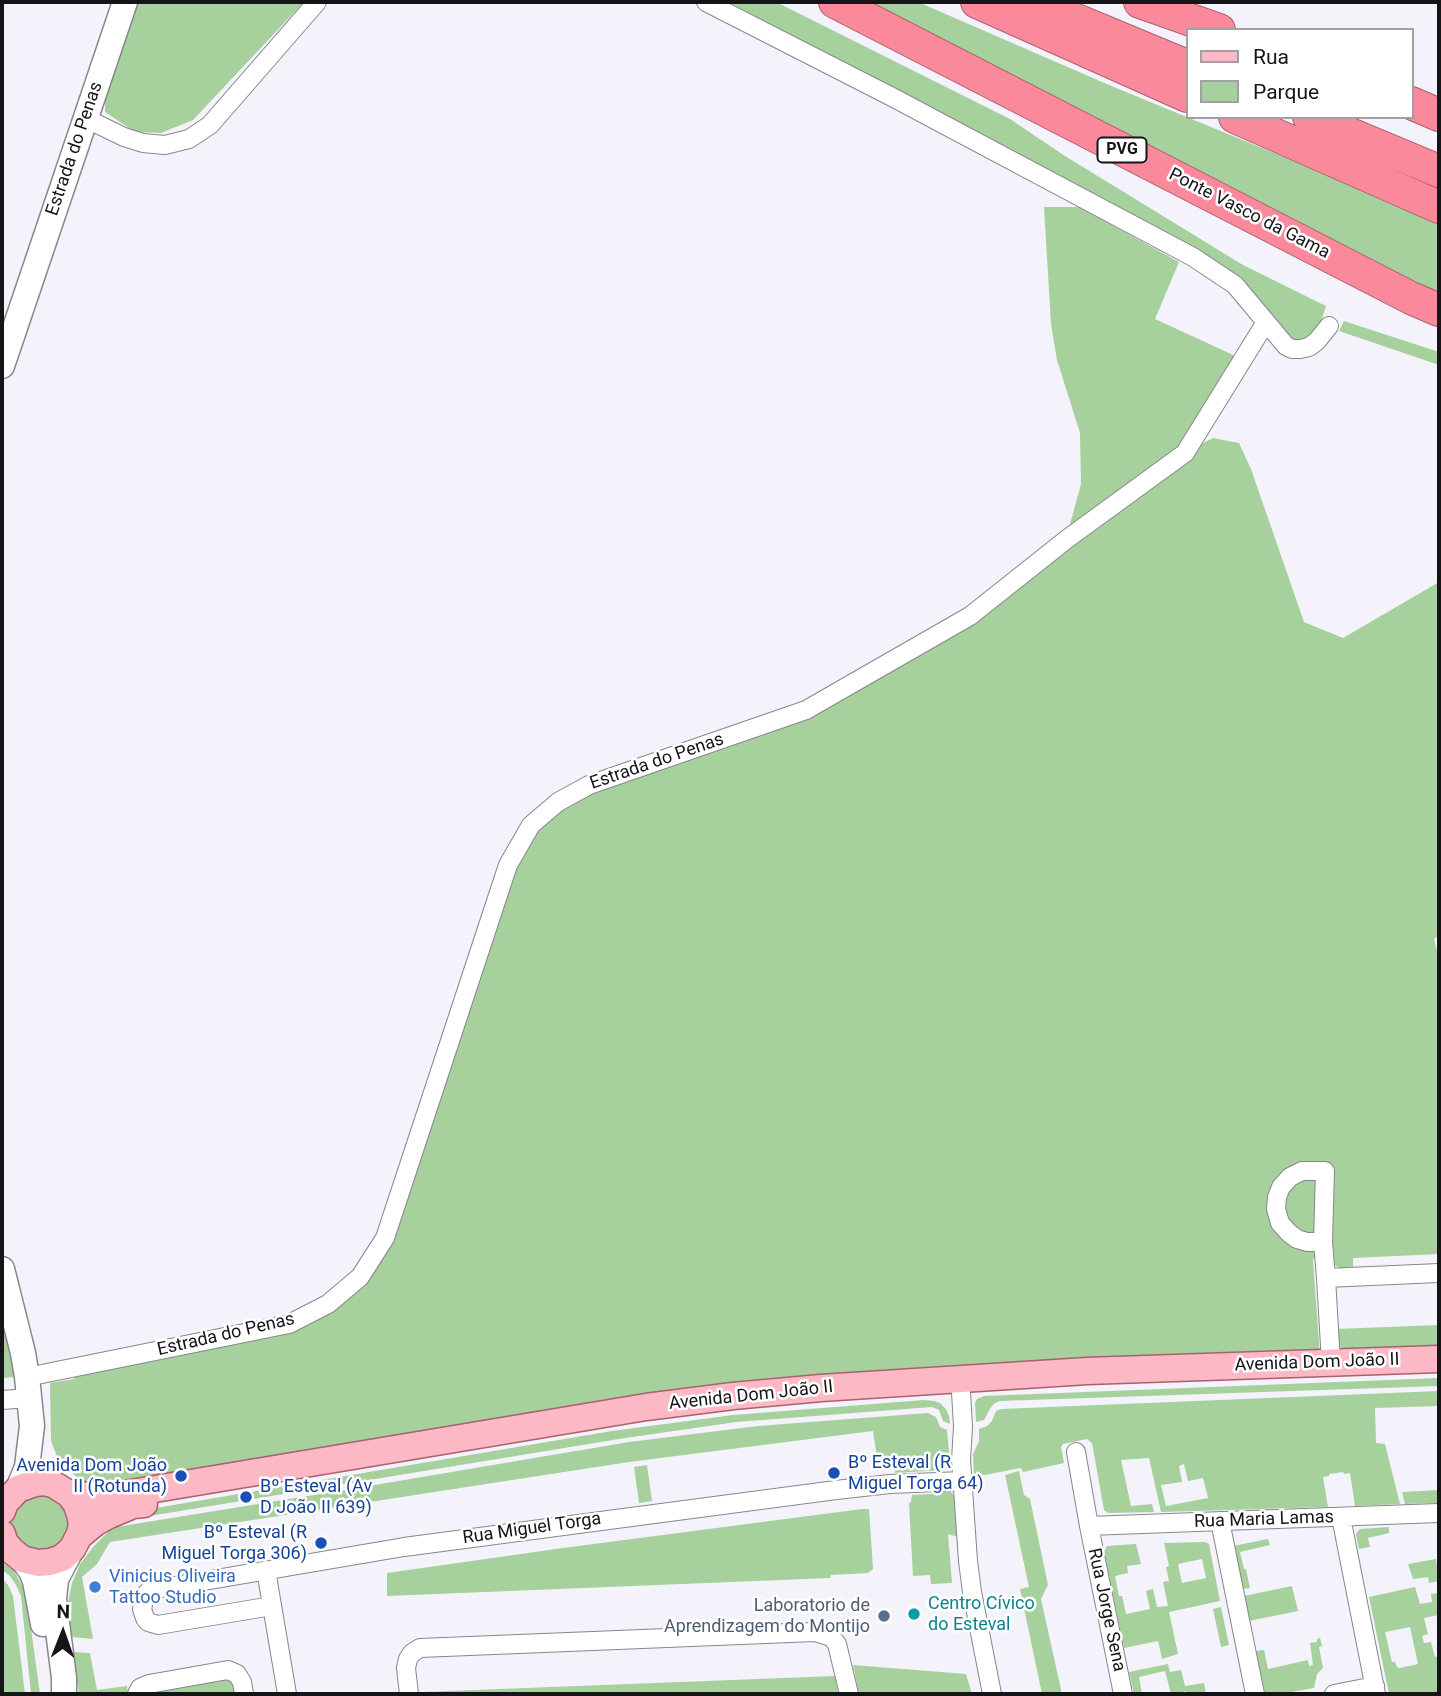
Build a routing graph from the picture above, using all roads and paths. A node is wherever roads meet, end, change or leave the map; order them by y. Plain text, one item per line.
1 (125, 2) edge
2 (317, 2) edge
3 (706, 2) edge
4 (835, 2) edge
5 (977, 2) edge
6 (1033, 2) edge
7 (1140, 2) edge
8 (1213, 28) edge
9 (1186, 66) edge
10 (1186, 96) edge
11 (1413, 104) edge
12 (1439, 115) edge
13 (85, 118) junction
14 (1240, 119) edge
15 (1314, 119) edge
16 (1439, 172) edge
17 (1439, 207) edge
18 (1439, 310) edge
19 (1266, 322) junction
20 (1329, 326) dead end
21 (2, 366) edge
22 (1323, 1242) dead end
23 (2, 1269) edge
24 (1439, 1273) edge
25 (1326, 1278) junction
26 (1439, 1359) edge
27 (1331, 1363) junction
28 (1439, 1372) edge
29 (28, 1387) junction
30 (961, 1392) junction
31 (2, 1400) edge
32 (32, 1426) junction
33 (1076, 1452) dead end
34 (962, 1481) junction
35 (18, 1489) junction
36 (65, 1491) junction
37 (2, 1511) edge
38 (1439, 1513) edge
39 (1341, 1517) junction
40 (1220, 1521) junction
41 (1088, 1526) junction
42 (75, 1543) junction
43 (9, 1548) edge
44 (266, 1570) junction
45 (272, 1606) junction
46 (1376, 1690) edge
47 (55, 1694) edge
48 (64, 1694) edge
49 (137, 1694) edge
50 (244, 1694) edge
51 (287, 1694) edge
52 (410, 1694) edge
53 (849, 1694) edge
54 (992, 1694) edge
55 (1123, 1694) edge
56 (1255, 1694) edge
57 (1334, 1694) edge

1 - 13 street, Estrada do Penas
2 - 13 street
3 - 19 street
4 - 18 highway, Ponte Vasco da Gama / PVG
5 - 10 highway
6 - 9 highway
7 - 8 highway
11 - 12 highway
13 - 21 street, Estrada do Penas
14 - 17 highway
15 - 16 highway
19 - 20 street
19 - 29 street, Estrada do Penas
22 - 25 street
23 - 29 street
24 - 25 street
25 - 27 street
26 - 27 main road, Avenida Dom João II
27 - 36 main road, Avenida Dom João II
28 - 30 main road, Avenida Dom João II
29 - 31 street, Estrada do Penas
29 - 32 street
30 - 34 street
30 - 42 main road, Avenida Dom João II
32 - 35 street
32 - 36 street
33 - 41 street, Rua Jorge Sena
34 - 44 street, Rua Miguel Torga
34 - 54 street
35 - 36 main road, Avenida Dom João II
35 - 37 main road
36 - 42 main road
38 - 39 street, Rua Maria Lamas
39 - 40 street, Rua Maria Lamas
39 - 46 street
40 - 41 street, Rua Maria Lamas
40 - 56 street
41 - 55 street, Rua Jorge Sena
42 - 43 main road, Avenida Dom João II
42 - 48 street
43 - 47 street
44 - 45 street
44 - 45 street, Rua Miguel Torga
45 - 51 street
46 - 57 street
49 - 50 street
52 - 53 street

